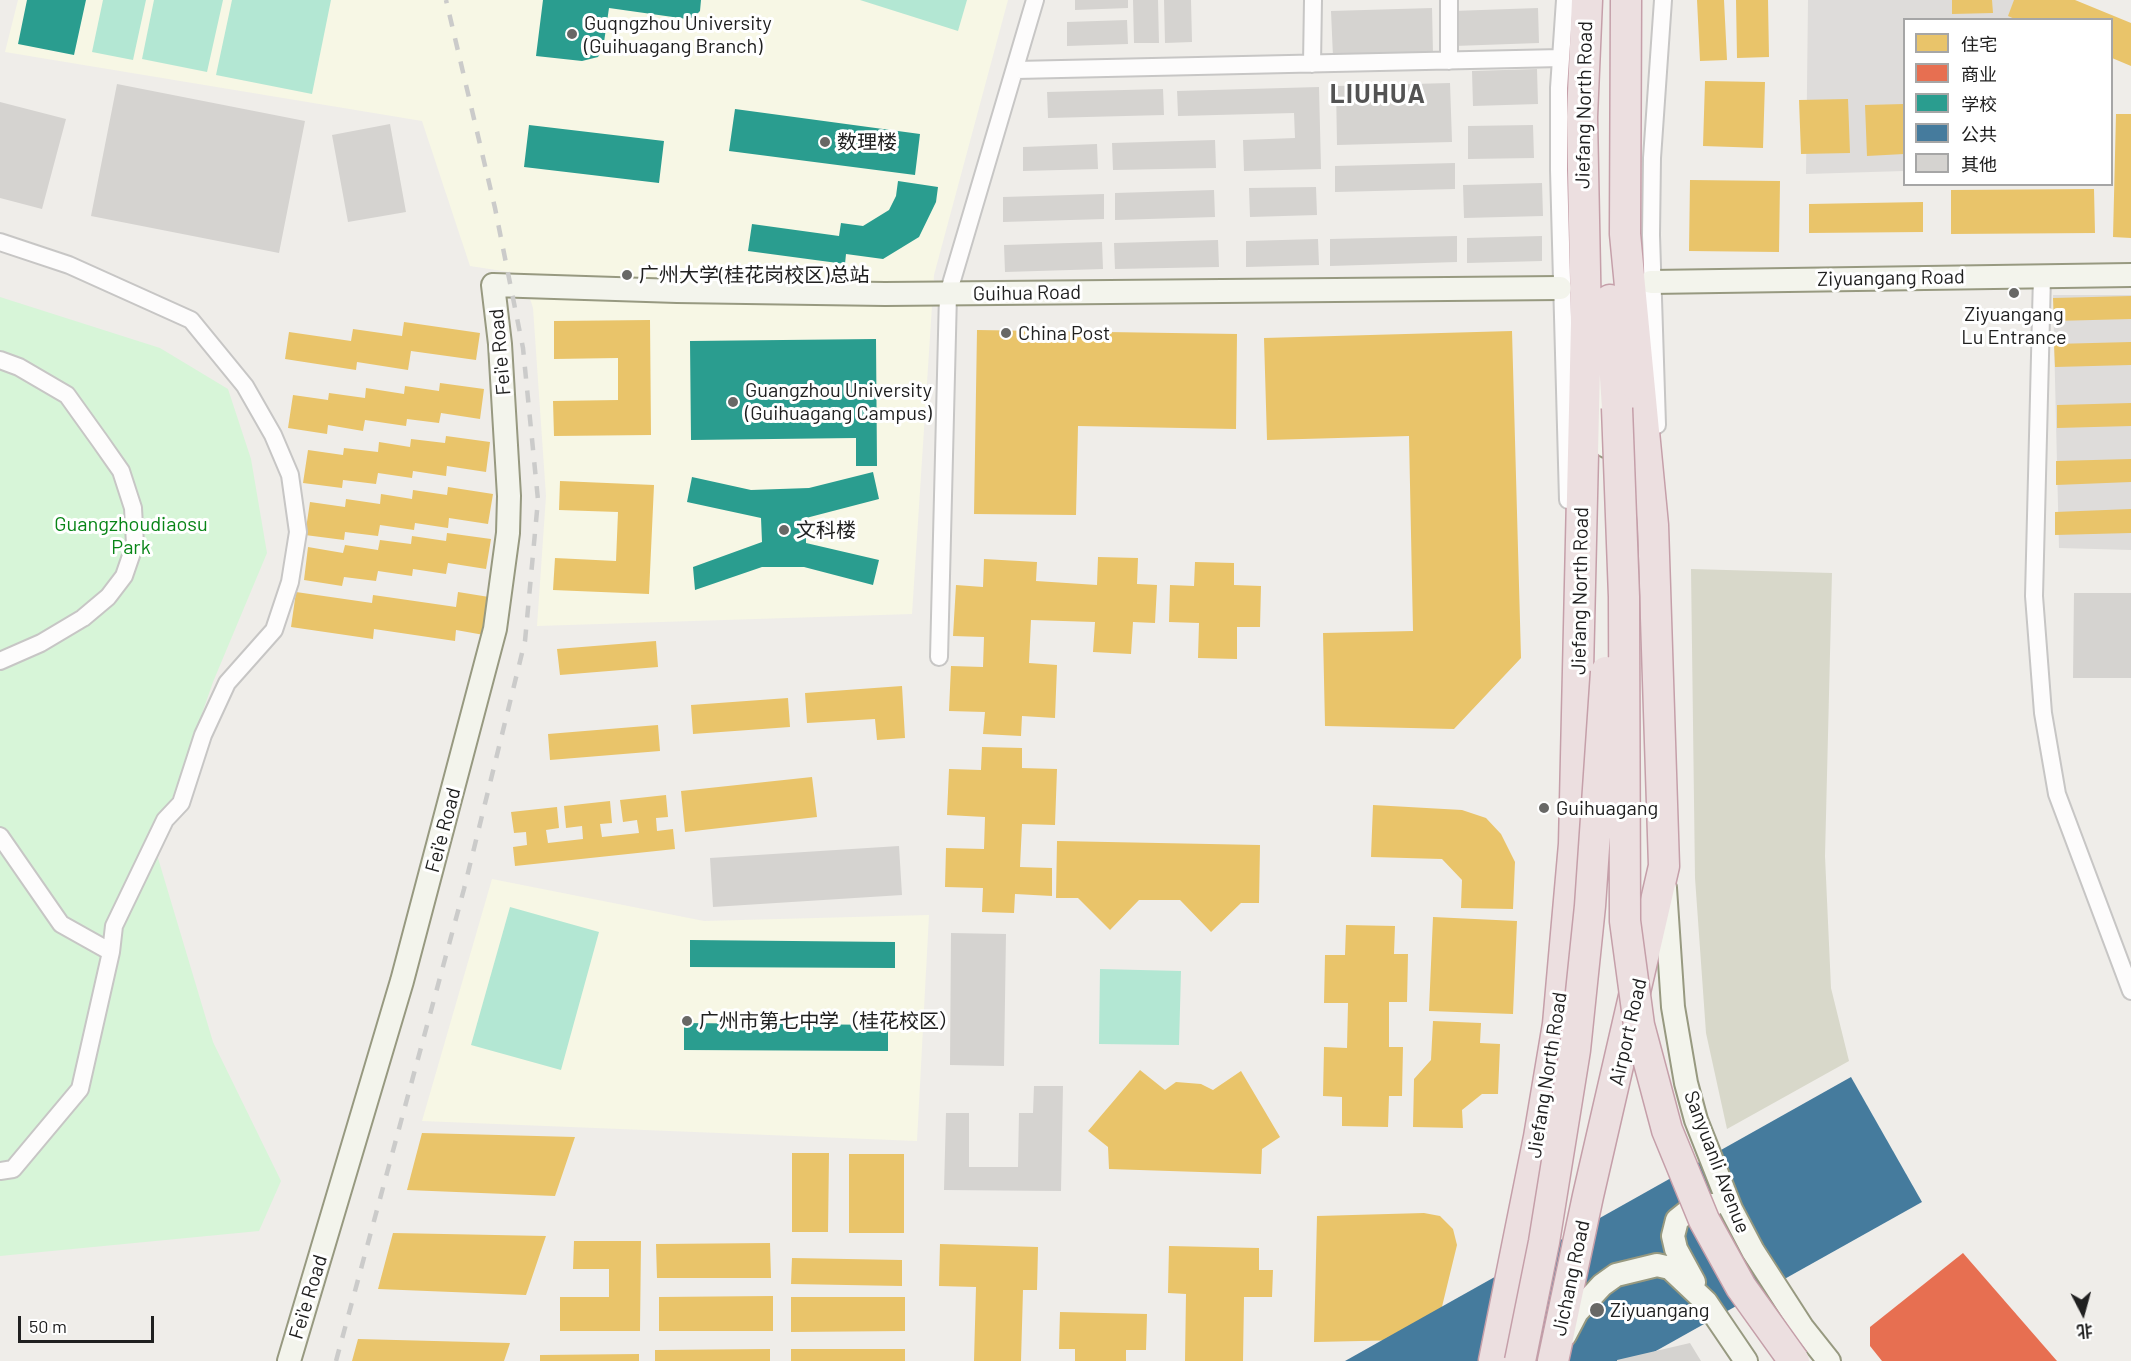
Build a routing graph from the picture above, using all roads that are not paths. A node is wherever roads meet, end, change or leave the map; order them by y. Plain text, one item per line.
1 (1035, 0) edge
2 (1313, 0) edge
3 (1449, 0) edge
4 (1564, 0) edge
5 (1587, 0) edge
6 (1609, 0) edge
7 (1626, 0) edge
8 (1663, 0) edge
9 (1561, 58) junction
10 (1449, 61) junction
11 (1312, 64) junction
12 (1016, 70) junction
13 (0, 242) edge
14 (2131, 275) edge
15 (2042, 276) junction
16 (1651, 282) junction
17 (493, 285) joint
18 (1560, 288) junction
19 (948, 294) junction
20 (1586, 323) junction
21 (0, 360) edge
22 (1617, 408) junction
23 (1649, 475) junction
24 (939, 657) dead end
25 (0, 661) edge
26 (1613, 711) dead end
27 (1577, 726) junction
28 (0, 836) edge
29 (1664, 866) junction
30 (1571, 880) junction
31 (111, 952) junction
32 (2131, 991) edge
33 (0, 1171) edge
34 (1530, 1180) junction
35 (1588, 1196) junction
36 (1742, 1231) junction
37 (1706, 1302) junction
38 (1554, 1360) edge
39 (289, 1361) edge
40 (1494, 1361) edge
41 (1520, 1361) edge
42 (1746, 1361) edge
43 (1794, 1361) edge
44 (1829, 1361) edge

1 - 12 street
2 - 11 street
3 - 10 street
4 - 9 street
5 - 20 highway, Jiefang North Road
6 - 22 highway
7 - 23 highway, Jiefang North Road
8 - 16 street
9 - 10 street
9 - 18 street
10 - 11 street
11 - 12 street
12 - 19 street
13 - 31 street
14 - 15 street, Ziyuangang Road
15 - 16 street, Ziyuangang Road
15 - 32 street
16 - 23 street
17 - 19 street, Guihua Road
17 - 39 street, Fei'e Road
18 - 19 street, Guihua Road
18 - 27 street
19 - 24 street
20 - 26 street
20 - 27 highway, Jiefang North Road
21 - 25 street
22 - 41 highway, bridge
22 - 43 highway, bridge
23 - 29 highway, Jiefang North Road
27 - 30 highway, Jiefang North Road
28 - 31 street
29 - 30 highway
29 - 35 highway, Airport Road
29 - 36 street, Sanyuanli Avenue
30 - 34 highway, Jiefang North Road
31 - 33 street
34 - 35 highway
34 - 40 highway
35 - 38 highway, Jichang Road
36 - 37 street
36 - 44 street, Sanyuanli Avenue
37 - 38 street
37 - 42 street

